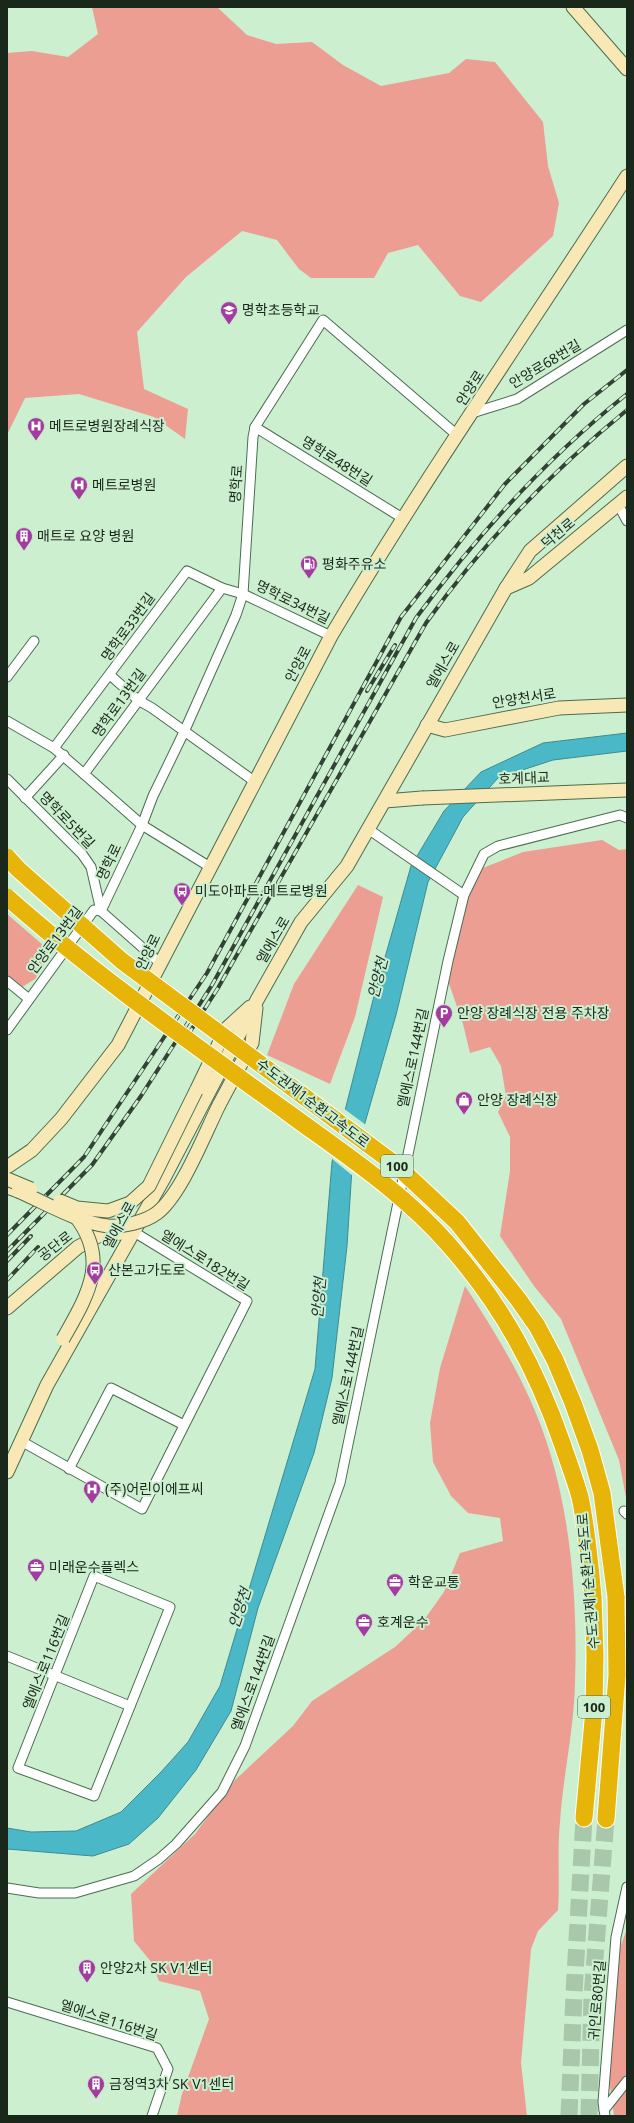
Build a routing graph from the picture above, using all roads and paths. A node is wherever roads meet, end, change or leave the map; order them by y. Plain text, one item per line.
1 (573, 7) edge
2 (627, 68) edge
3 (627, 176) edge
4 (621, 192) edge
5 (627, 330) edge
6 (472, 413) junction
7 (255, 427) junction
8 (457, 435) junction
9 (627, 466) edge
10 (622, 501) edge
11 (404, 519) junction
12 (627, 521) edge
13 (222, 588) junction
14 (506, 588) junction
15 (243, 594) junction
16 (331, 636) junction
17 (34, 641) dead end
18 (110, 675) junction
19 (7, 677) edge
20 (138, 700) junction
21 (627, 705) edge
22 (7, 721) edge
23 (427, 725) junction
24 (184, 732) junction
25 (54, 748) junction
26 (64, 755) junction
27 (84, 774) junction
28 (7, 779) edge
29 (254, 781) junction
30 (627, 790) edge
31 (26, 798) junction
32 (386, 801) junction
33 (627, 818) edge
34 (142, 825) junction
35 (368, 829) junction
36 (7, 857) edge
37 (210, 867) junction
38 (461, 893) junction
39 (7, 897) edge
40 (101, 911) junction
41 (161, 964) junction
42 (7, 981) edge
43 (29, 999) junction
44 (257, 1000) junction
45 (7, 1030) edge
46 (7, 1167) edge
47 (7, 1179) edge
48 (7, 1187) edge
49 (76, 1217) junction
50 (134, 1232) junction
51 (7, 1308) edge
52 (47, 1385) junction
53 (184, 1426) junction
54 (21, 1441) junction
55 (69, 1469) junction
56 (7, 1472) edge
57 (7, 1656) edge
58 (56, 1675) junction
59 (130, 1706) junction
60 (584, 1818) tunnel mouth
61 (606, 1819) tunnel mouth
62 (627, 1887) edge
63 (7, 1888) edge
64 (7, 2002) edge
65 (627, 2081) edge
66 (604, 2113) edge
67 (152, 2116) edge

1 - 2 street
3 - 4 street, 안양로
4 - 6 street, 안양로
5 - 6 street, 안양로68번길
6 - 8 street, 안양로
7 - 8 street, 명학로
7 - 11 street, 명학로48번길
7 - 15 street, 명학로
8 - 11 street, 안양로
9 - 14 street, 엘에스로
10 - 12 street
10 - 14 street, 덕천로
11 - 16 street, 안양로
13 - 15 street, 명학로33번길
13 - 18 street, 명학로33번길
13 - 20 street, 명학로13번길
14 - 23 street, 엘에스로
15 - 16 street, 명학로34번길
15 - 24 street, 명학로
16 - 29 street, 안양로
17 - 19 street
18 - 20 street
18 - 25 street, 명학로33번길
20 - 24 street
20 - 27 street, 명학로13번길
21 - 23 street, 안양천서로
22 - 25 street
23 - 32 street, 엘에스로
24 - 29 street
24 - 34 street, 명학로
25 - 26 street
26 - 27 street
26 - 31 street
27 - 34 street
28 - 31 street, 명학로5번길
29 - 37 street, 안양로
30 - 32 street, 호계대교, bridge
31 - 40 street, 명학로5번길
32 - 35 street, 엘에스로
33 - 38 street, 엘에스로144번길
34 - 37 street
34 - 40 street, 명학로
35 - 38 street
35 - 44 street, 엘에스로
36 - 61 highway, 수도권제1순환고속도로 / 100, bridge
37 - 41 street, 안양로
38 - 63 street, 엘에스로144번길
39 - 60 highway, 수도권제1순환고속도로 / 100, bridge
40 - 41 street, 안양로13번길
40 - 43 street, 안양로13번길
41 - 46 street, 안양로
42 - 43 street
43 - 45 street, 안양로13번길
44 - 47 street, bridge
44 - 49 street, bridge
44 - 50 street, 엘에스로
48 - 49 street, bridge
49 - 52 street, bridge
50 - 51 street, 공단로
50 - 52 street, 엘에스로
50 - 53 street, 엘에스로182번길
52 - 54 street, 엘에스로
53 - 55 street
53 - 55 street, 엘에스로182번길
54 - 55 street, 엘에스로182번길
54 - 56 street, 엘에스로
57 - 58 street
58 - 59 street
58 - 59 street, 엘에스로116번길
58 - 59 street, 엘에스로116번길
62 - 66 street, 귀인로80번길
64 - 67 street, 엘에스로116번길
65 - 66 street

